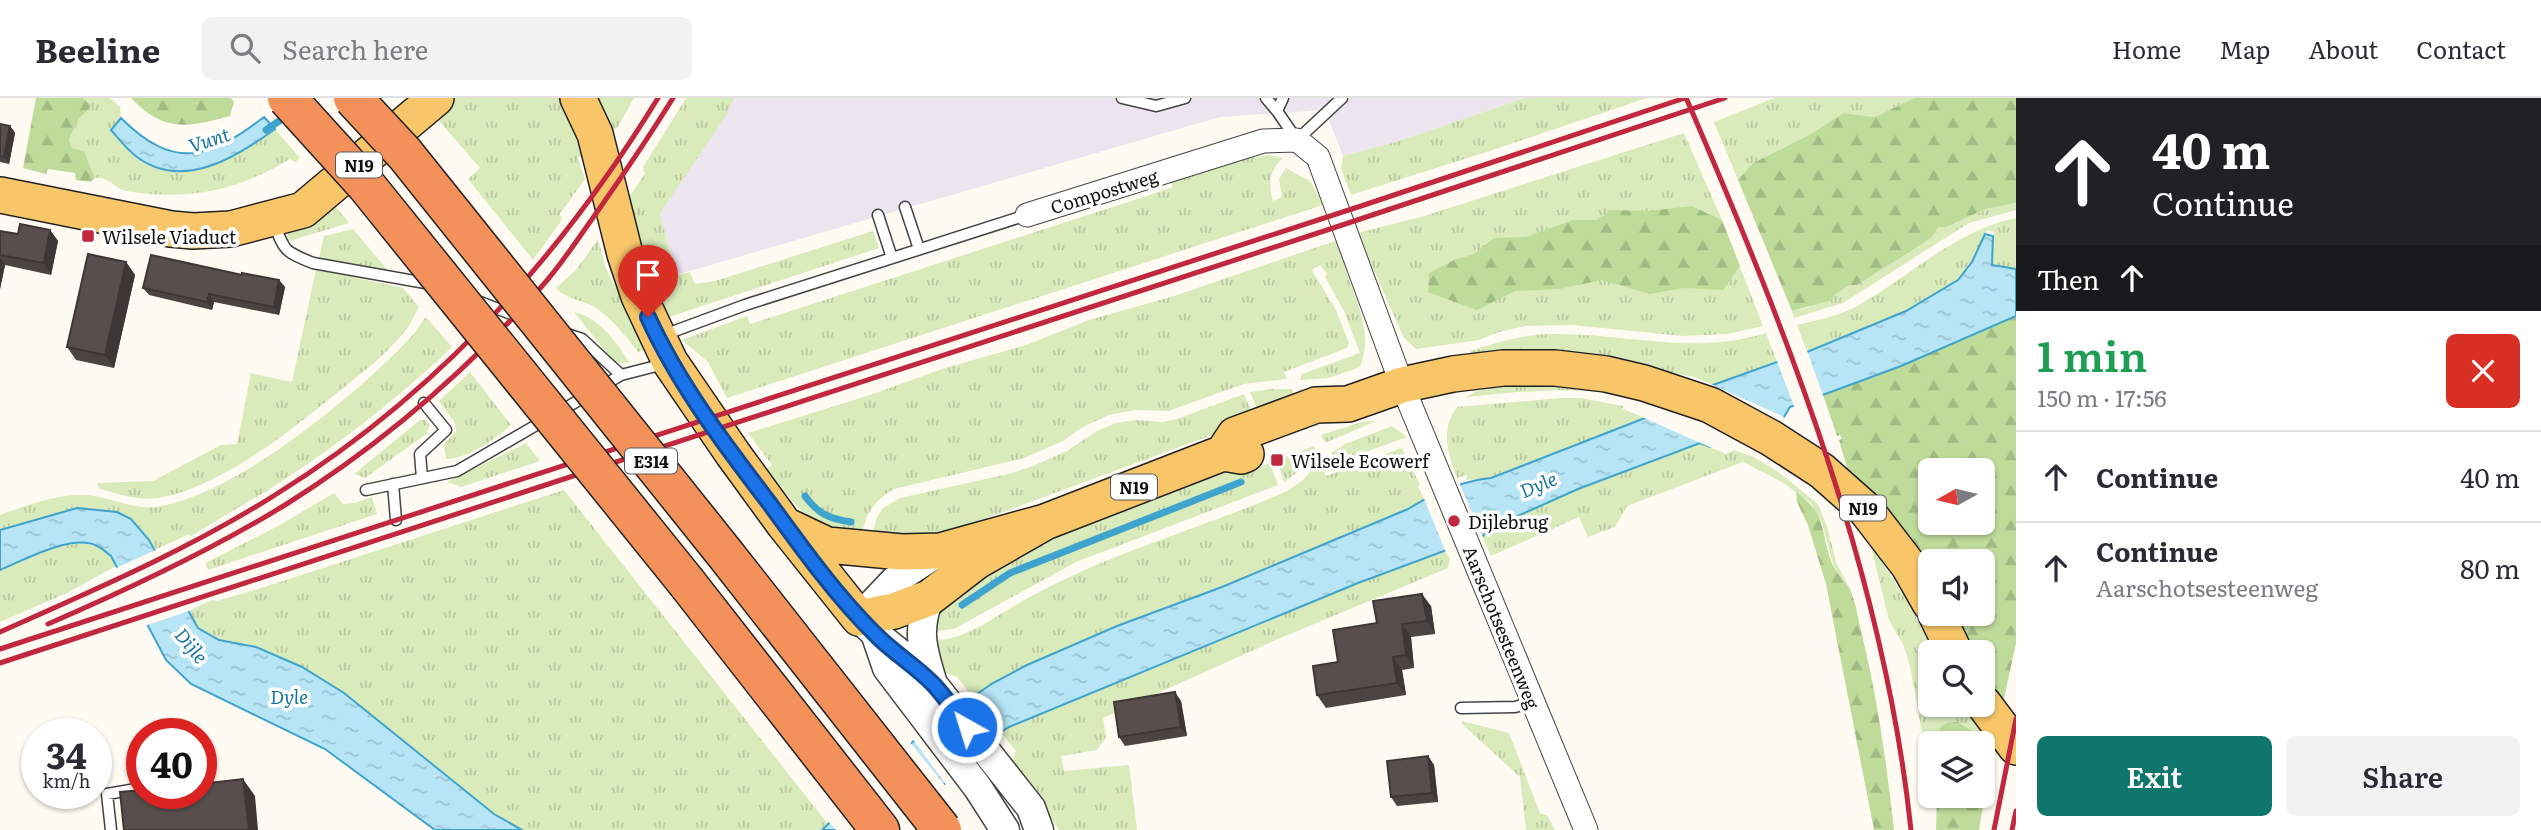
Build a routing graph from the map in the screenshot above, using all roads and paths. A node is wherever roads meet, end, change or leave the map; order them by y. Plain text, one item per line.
1 (287, 98) edge
2 (353, 98) edge
3 (408, 98) edge
4 (436, 98) edge
5 (578, 98) edge
6 (1122, 98) edge
7 (1185, 98) edge
8 (1266, 98) edge
9 (1283, 98) edge
10 (1342, 98) edge
11 (1277, 111) junction
12 (1297, 140) junction
13 (0, 195) edge
14 (905, 207) dead end
15 (878, 215) dead end
16 (1027, 215) joint
17 (272, 217) junction
18 (919, 249) junction
19 (892, 258) junction
20 (664, 350) junction
21 (621, 375) junction
22 (1402, 385) junction
23 (424, 403) dead end
24 (422, 478) junction
25 (393, 484) junction
26 (366, 490) dead end
27 (397, 520) dead end
28 (1045, 522) junction
29 (784, 524) junction
30 (940, 551) junction
31 (1918, 582) edge
32 (929, 598) junction
33 (868, 627) junction
34 (933, 684) junction
35 (1533, 702) junction
36 (1461, 708) dead end
37 (1994, 717) edge
38 (2016, 747) edge
39 (126, 791) edge
40 (111, 830) edge
41 (880, 830) edge
42 (942, 830) edge
43 (1005, 830) edge
44 (1039, 830) edge
45 (1586, 830) edge

1 - 41 highway, E314, bridge
2 - 42 highway, E314, bridge
3 - 17 main road, N19
4 - 17 main road, N19
5 - 20 main road, N19
6 - 7 lane
8 - 11 lane
9 - 11 lane
10 - 12 lane
11 - 12 lane
12 - 16 street, Compostweg
12 - 22 street
13 - 17 main road, N19
14 - 18 lane
15 - 19 lane
16 - 18 lane, Compostweg
17 - 21 lane
18 - 19 lane, Compostweg
19 - 20 lane, Compostweg
20 - 21 lane, Compostweg
20 - 29 main road, N19
21 - 24 lane, Compostweg
22 - 28 main road, N19
22 - 31 main road, N19
22 - 35 street, Aarschotsesteenweg
23 - 24 lane
24 - 25 lane, Compostweg
25 - 26 lane, Compostweg
25 - 27 lane
28 - 30 main road, N19
28 - 32 main road, N19
29 - 30 main road, N19
29 - 33 main road, N19
30 - 33 street, N19
32 - 33 main road, N19
32 - 34 street
33 - 34 street
33 - 43 street
34 - 44 street
35 - 36 lane
35 - 45 street, Aarschotsesteenweg
37 - 38 main road
39 - 40 lane

